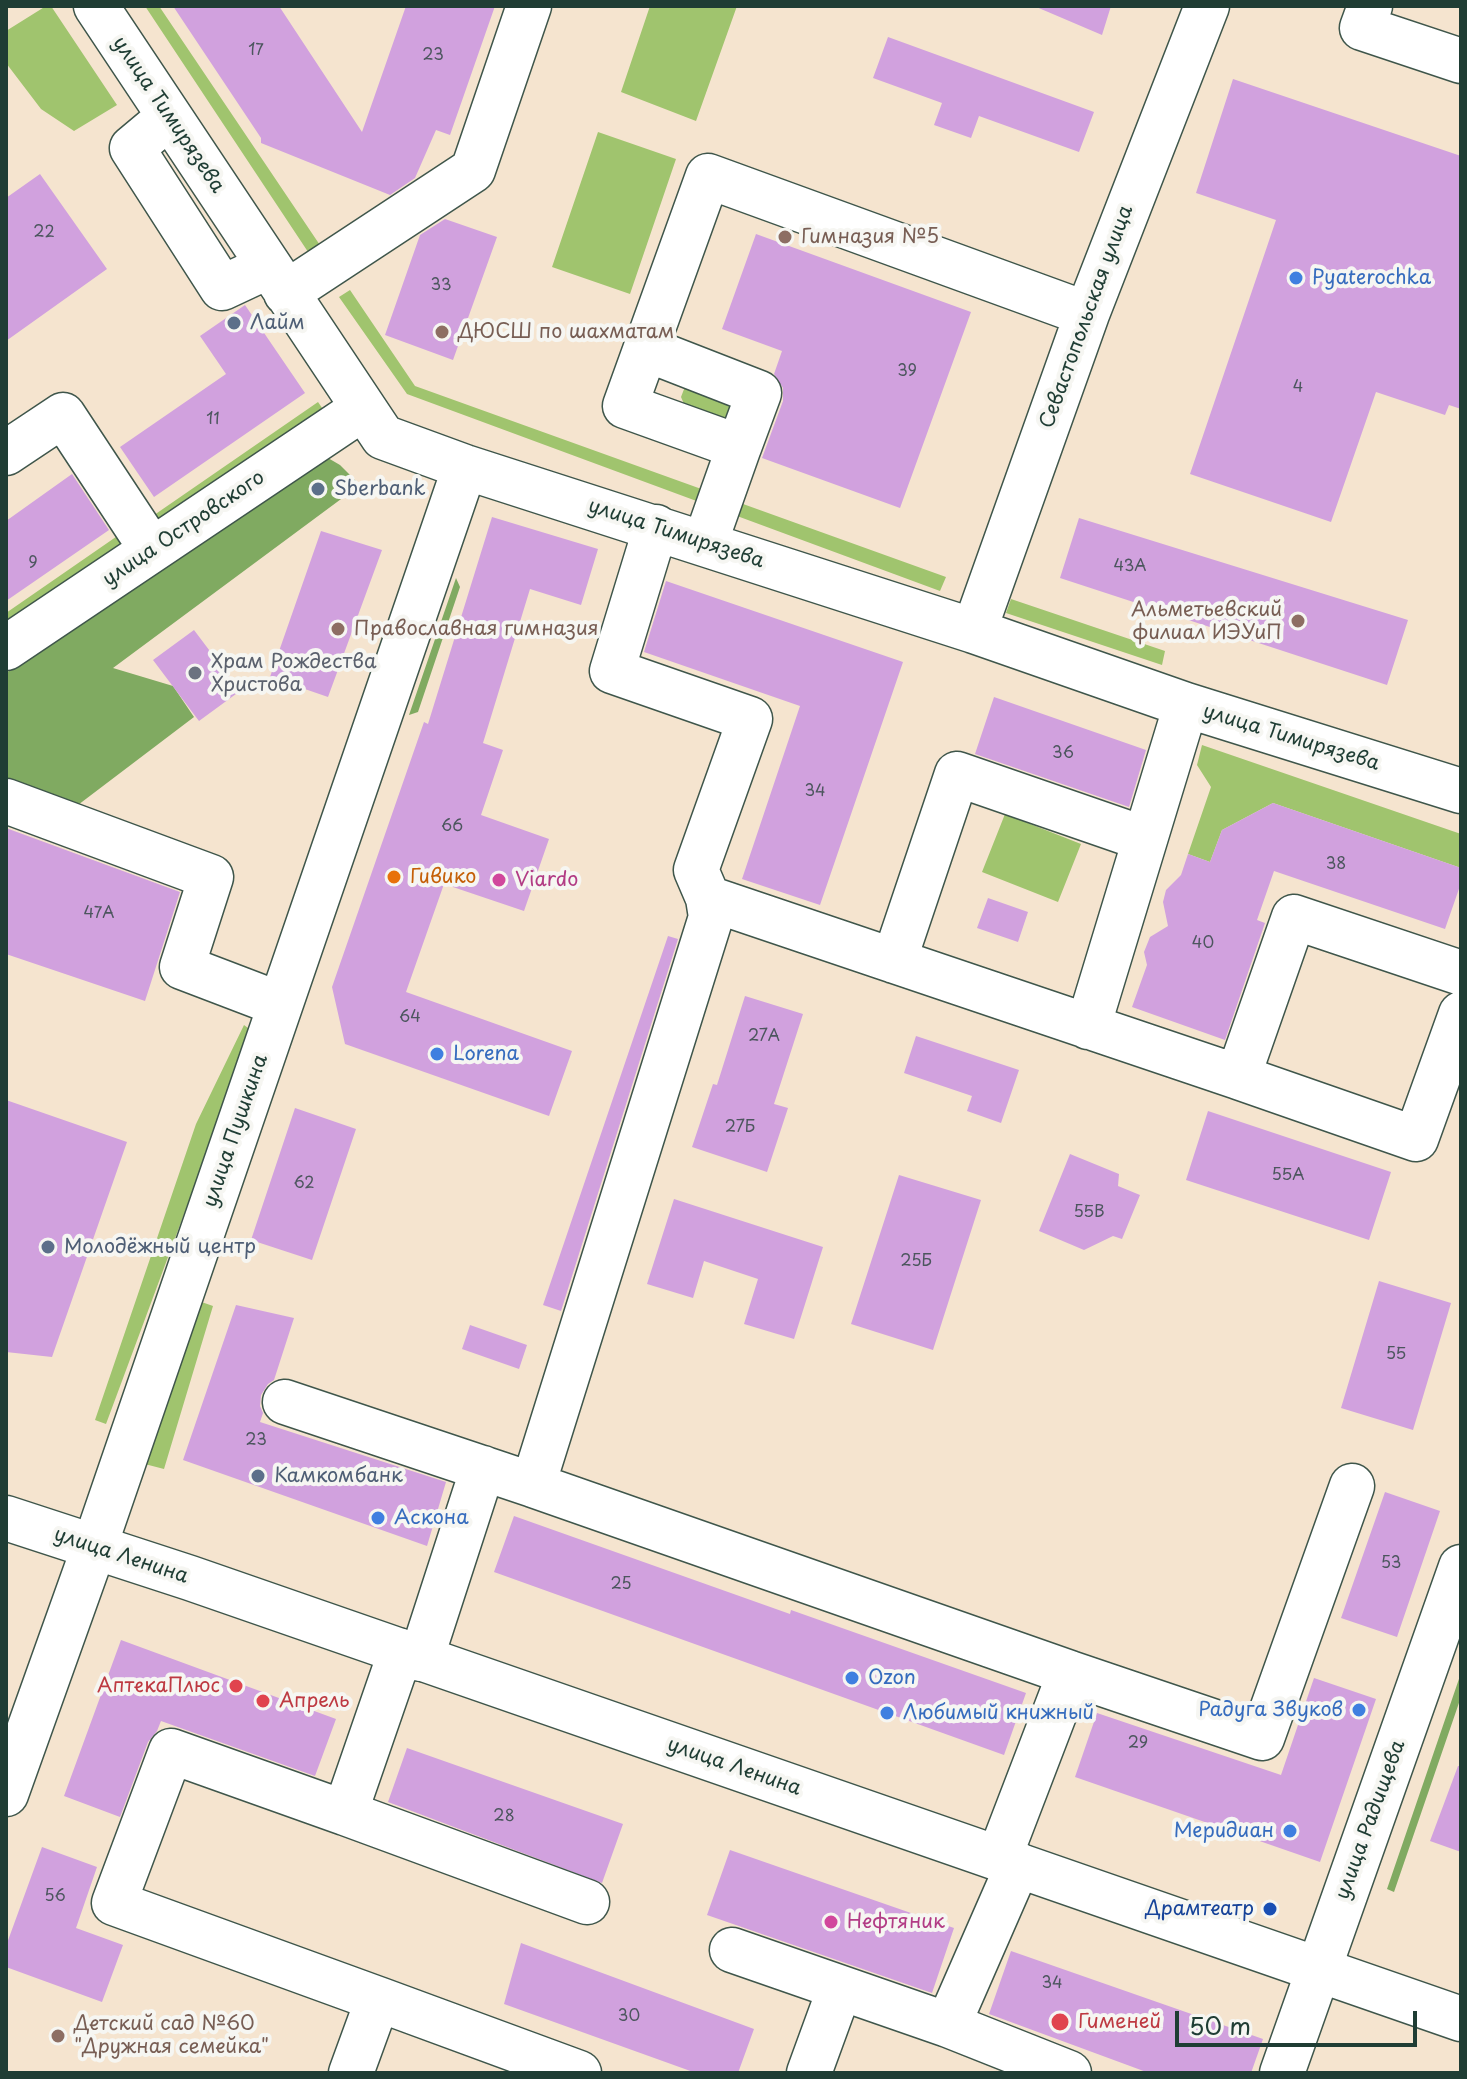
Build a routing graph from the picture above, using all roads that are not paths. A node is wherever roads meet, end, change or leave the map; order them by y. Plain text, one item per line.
1 (96, 6) edge
2 (529, 6) edge
3 (1207, 6) edge
4 (1370, 6) edge
5 (1461, 61) edge
6 (277, 280) junction
7 (1087, 314) junction
8 (646, 349) junction
9 (362, 409) junction
10 (739, 447) junction
11 (6, 453) edge
12 (465, 467) junction
13 (656, 527) junction
14 (705, 543) junction
15 (152, 550) junction
16 (974, 631) junction
17 (6, 648) edge
18 (1186, 705) junction
19 (1461, 791) edge
20 (6, 801) edge
21 (1145, 839) junction
22 (708, 898) junction
23 (894, 961) junction
24 (1461, 973) edge
25 (279, 1004) junction
26 (1459, 1025) edge
27 (1088, 1027) junction
28 (1238, 1077) junction
29 (285, 1402) dead end
30 (483, 1468) junction
31 (533, 1485) junction
32 (1352, 1486) dead end
33 (6, 1518) edge
34 (95, 1545) junction
35 (1461, 1567) edge
36 (411, 1655) junction
37 (1070, 1673) junction
38 (6, 1794) edge
39 (345, 1813) junction
40 (1008, 1862) junction
41 (587, 1902) dead end
42 (732, 1950) dead end
43 (1318, 1970) junction
44 (840, 1988) junction
45 (378, 1999) junction
46 (1461, 2019) edge
47 (948, 2025) junction
48 (351, 2073) edge
49 (579, 2073) edge
50 (809, 2073) edge
51 (1069, 2073) edge
52 (1282, 2073) edge

1 - 6 street, улица Тимирязева
2 - 6 street
3 - 7 street, Севастопольская улица
4 - 5 street
6 - 9 street, улица Тимирязева
7 - 8 street
7 - 16 street, Севастопольская улица
8 - 10 street
8 - 10 street
9 - 12 street, улица Тимирязева
9 - 15 street, улица Островского
10 - 14 street
11 - 15 street
12 - 13 street, улица Тимирязева
12 - 25 street, улица Пушкина
13 - 14 street, улица Тимирязева
13 - 22 street
14 - 16 street, улица Тимирязева
15 - 17 street, улица Островского
16 - 18 street, улица Тимирязева
18 - 19 street, улица Тимирязева
18 - 21 street
20 - 25 street
21 - 23 street
21 - 27 street
22 - 23 street
22 - 31 street
23 - 27 street
24 - 28 street
25 - 34 street, улица Пушкина
26 - 28 street
27 - 28 street
29 - 30 street
30 - 31 street
30 - 36 street
31 - 37 street
32 - 37 street
33 - 34 street, улица Ленина
34 - 36 street, улица Ленина
34 - 38 street, улица Пушкина
35 - 43 street, улица Радищева
36 - 39 street
36 - 40 street, улица Ленина
37 - 40 street
39 - 41 street
39 - 45 street
40 - 43 street, улица Ленина
40 - 47 street
42 - 44 street
43 - 46 street, улица Ленина
43 - 52 street, улица Радищева
44 - 47 street
44 - 50 street
45 - 48 street
45 - 49 street
47 - 51 street

